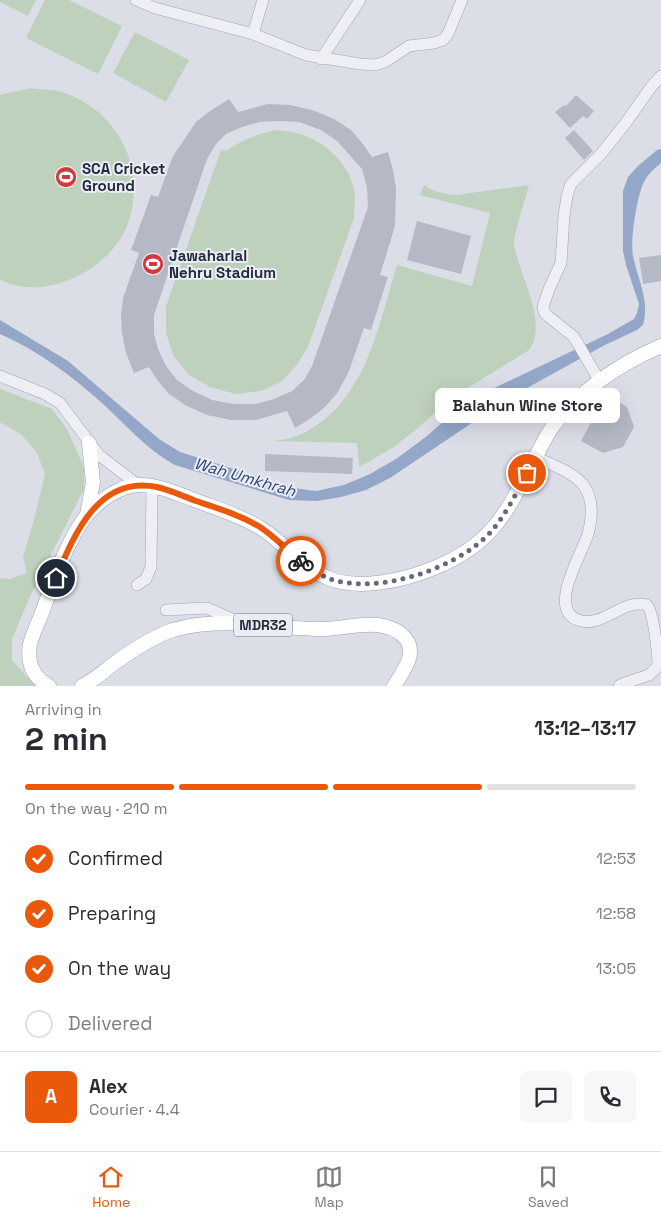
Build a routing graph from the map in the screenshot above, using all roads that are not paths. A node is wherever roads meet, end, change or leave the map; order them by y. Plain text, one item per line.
1 (136, 0) edge
2 (263, 0) edge
3 (360, 0) edge
4 (462, 0) edge
5 (253, 34) junction
6 (322, 59) junction
7 (661, 76) edge
8 (661, 346) edge
9 (0, 376) edge
10 (599, 380) junction
11 (89, 443) junction
12 (536, 457) junction
13 (145, 486) junction
14 (87, 515) junction
15 (137, 585) dead end
16 (166, 610) dead end
17 (242, 624) junction
18 (49, 686) edge
19 (82, 686) edge
20 (394, 686) edge
21 (619, 686) edge

1 - 5 street
2 - 5 street
3 - 6 street
4 - 6 street
5 - 6 street
7 - 10 street
8 - 10 main road
9 - 11 street
10 - 12 main road
11 - 13 street
11 - 14 main road
12 - 13 main road
12 - 21 street
13 - 14 main road
13 - 15 street
14 - 18 main road
16 - 17 street
17 - 19 main road, MDR32
17 - 20 main road, MDR32

